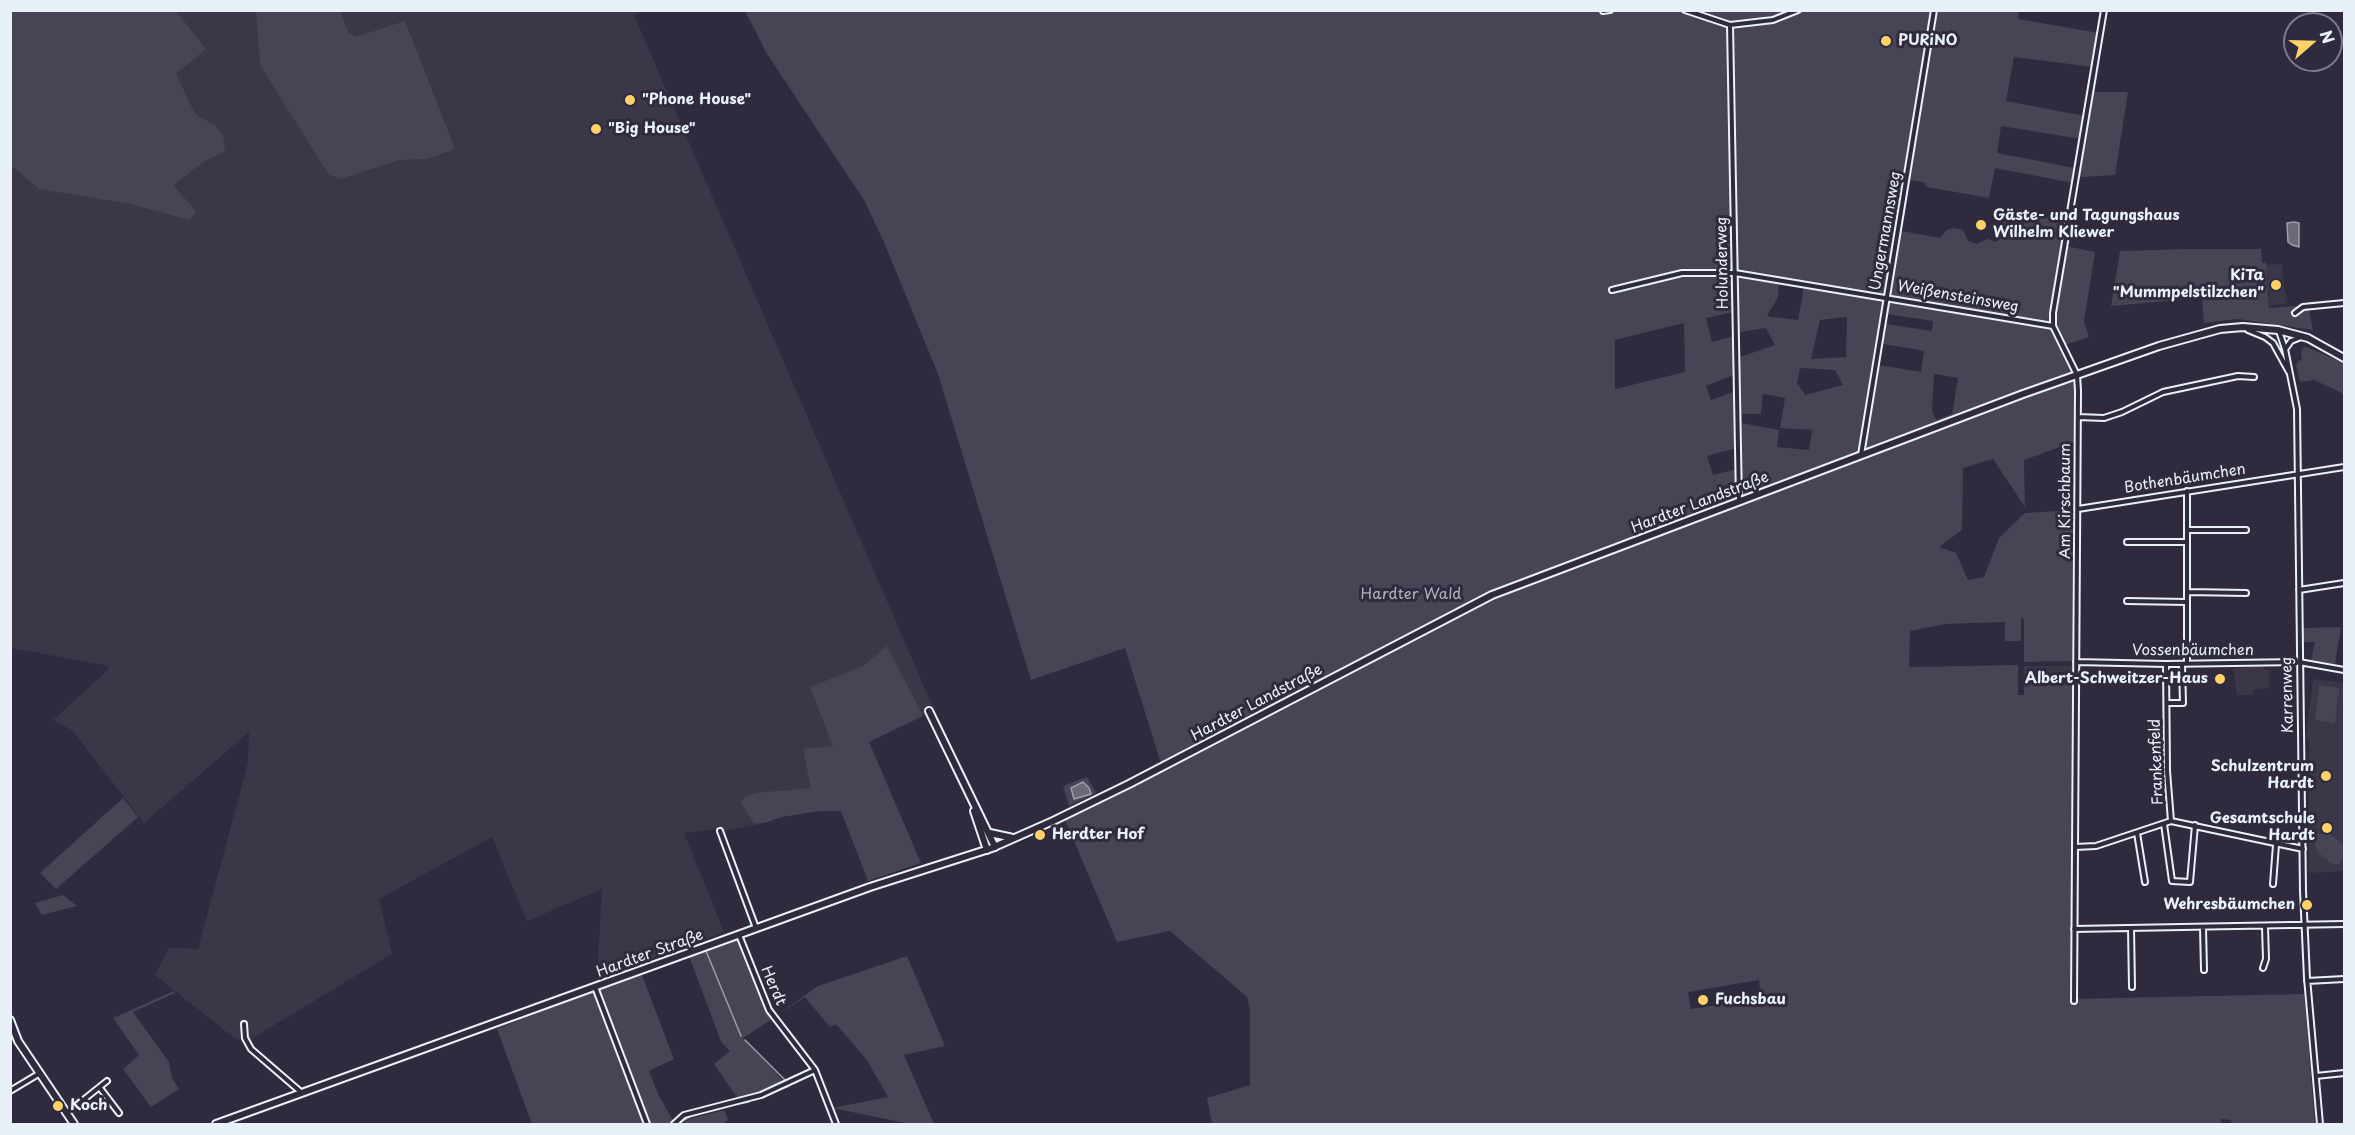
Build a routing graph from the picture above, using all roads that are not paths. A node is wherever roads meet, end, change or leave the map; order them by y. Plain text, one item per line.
1 (1610, 10) edge
2 (1684, 10) edge
3 (1798, 10) edge
4 (1934, 10) edge
5 (2104, 10) edge
6 (1603, 11) edge
7 (1730, 25) junction
8 (1735, 273) junction
9 (1612, 290) dead end
10 (1887, 297) junction
11 (2344, 303) edge
12 (2295, 313) dead end
13 (2053, 326) junction
14 (2243, 327) junction
15 (2278, 330) junction
16 (2301, 337) junction
17 (2273, 343) junction
18 (2285, 349) junction
19 (2344, 358) edge
20 (2289, 373) junction
21 (2077, 375) junction
22 (2254, 377) dead end
23 (2078, 417) junction
24 (1861, 456) junction
25 (2344, 467) edge
26 (2296, 474) junction
27 (2187, 491) junction
28 (1739, 501) junction
29 (2078, 509) junction
30 (2188, 530) junction
31 (2246, 530) dead end
32 (2127, 542) dead end
33 (2187, 542) junction
34 (2344, 583) edge
35 (2299, 590) junction
36 (2188, 592) junction
37 (2246, 593) dead end
38 (2127, 601) dead end
39 (2187, 602) junction
40 (2076, 662) junction
41 (2299, 662) junction
42 (2185, 663) junction
43 (2166, 664) junction
44 (2344, 670) edge
45 (2167, 703) junction
46 (929, 711) dead end
47 (971, 801) junction
48 (1091, 803) joint
49 (2171, 821) junction
50 (2164, 824) junction
51 (2194, 825) junction
52 (720, 831) dead end
53 (990, 833) junction
54 (2137, 833) junction
55 (1016, 838) junction
56 (2276, 845) junction
57 (994, 847) junction
58 (2075, 847) junction
59 (2303, 849) junction
60 (987, 850) junction
61 (2145, 882) dead end
62 (2273, 884) dead end
63 (2344, 924) edge
64 (2304, 925) junction
65 (2265, 927) junction
66 (756, 928) junction
67 (2131, 928) junction
68 (2203, 928) junction
69 (2074, 929) junction
70 (739, 934) junction
71 (2263, 968) dead end
72 (2204, 970) dead end
73 (2344, 979) edge
74 (2307, 981) junction
75 (595, 987) junction
76 (2132, 987) dead end
77 (2074, 1001) dead end
78 (10, 1020) edge
79 (244, 1024) dead end
80 (12, 1034) edge
81 (815, 1070) junction
82 (40, 1072) junction
83 (2344, 1073) edge
84 (2316, 1076) junction
85 (107, 1081) dead end
86 (100, 1088) junction
87 (10, 1091) edge
88 (303, 1093) junction
89 (67, 1113) junction
90 (119, 1113) dead end
91 (74, 1125) edge
92 (216, 1125) edge
93 (647, 1125) edge
94 (674, 1125) edge
95 (836, 1125) edge
96 (2320, 1125) edge

1 - 6 street
2 - 7 street
3 - 7 street
4 - 10 street, Ungermannsweg
5 - 13 street
7 - 8 street, Holunderweg
8 - 9 street, Weißensteinsweg
8 - 10 street, Weißensteinsweg
8 - 28 street, Holunderweg
10 - 13 street, Weißensteinsweg
10 - 24 street, Ungermannsweg
11 - 12 street
13 - 21 street, Am Kirschbaum
14 - 15 main road, Hardter Landstraße
14 - 17 street
14 - 21 main road, Hardter Landstraße
15 - 16 main road, Hardter Landstraße
15 - 17 street
15 - 18 street, Karrenweg
16 - 18 street
16 - 19 main road, Hardter Landstraße
17 - 20 street, Karrenweg
18 - 20 street, Karrenweg
20 - 26 street, Karrenweg
21 - 23 street, Am Kirschbaum
21 - 24 main road, Hardter Landstraße
22 - 23 street
23 - 29 street, Am Kirschbaum
24 - 28 main road, Hardter Landstraße
25 - 26 street, Bothenbäumchen
26 - 27 street, Bothenbäumchen
26 - 35 street, Karrenweg
27 - 29 street, Bothenbäumchen
27 - 30 street
28 - 48 main road, Hardter Landstraße
29 - 40 street, Am Kirschbaum
30 - 31 street
30 - 33 street
32 - 33 street
33 - 36 street
34 - 35 street
35 - 41 street, Karrenweg
36 - 37 street
36 - 39 street
38 - 39 street
39 - 42 street
40 - 43 street, Vossenbäumchen
40 - 58 street, Am Kirschbaum
41 - 42 street, Vossenbäumchen
41 - 44 street, Vossenbäumchen
41 - 59 street, Karrenweg
42 - 43 street, Vossenbäumchen
42 - 45 street, Frankenfeld
43 - 45 street, Frankenfeld
45 - 49 street, Frankenfeld
46 - 47 main road
47 - 53 main road
47 - 60 main road
48 - 55 main road, Hardter Straße
49 - 50 street
49 - 51 street
50 - 51 street
50 - 54 street
51 - 56 street
52 - 66 street
53 - 55 main road
53 - 57 main road
54 - 58 street
54 - 61 street
55 - 57 main road, Hardter Straße
56 - 59 street
56 - 62 street
57 - 60 main road, Hardter Straße
58 - 69 street, Am Kirschbaum
59 - 64 street, Karrenweg
60 - 66 main road, Hardter Straße
63 - 64 street
64 - 65 street
64 - 74 street, Karrenweg
65 - 68 street
65 - 71 street
66 - 70 main road, Hardter Straße
67 - 68 street
67 - 69 street
67 - 76 street
68 - 72 street
69 - 77 street, Am Kirschbaum
70 - 75 main road, Hardter Straße
70 - 81 street, Herdt
73 - 74 street
74 - 84 street, Karrenweg
75 - 88 main road, Hardter Straße
75 - 93 street
78 - 80 main road
79 - 88 street
80 - 82 main road
81 - 94 street
81 - 95 street, Herdt
82 - 87 street
82 - 89 main road
83 - 84 street
84 - 96 street, Karrenweg
85 - 86 street
86 - 89 street
86 - 90 street
88 - 92 main road, Hardter Straße
89 - 91 main road

